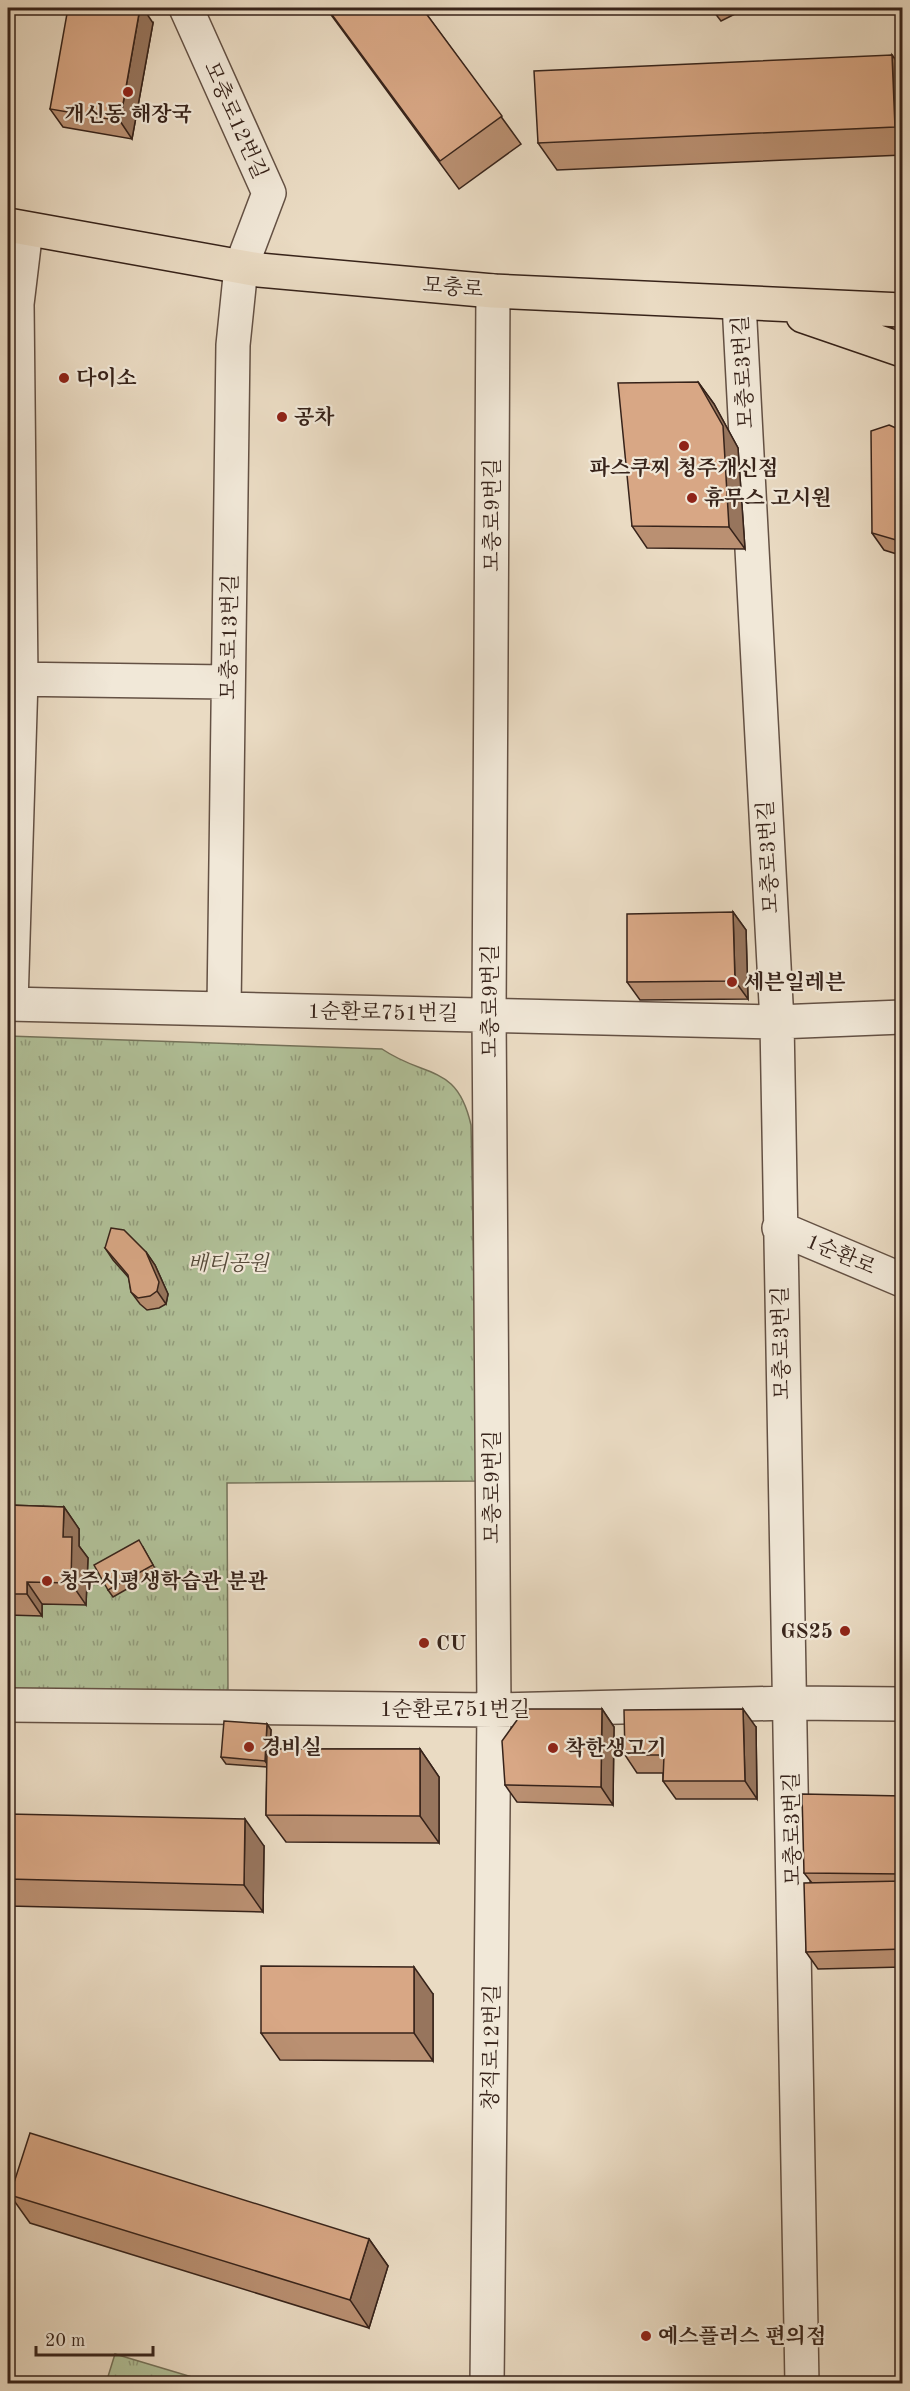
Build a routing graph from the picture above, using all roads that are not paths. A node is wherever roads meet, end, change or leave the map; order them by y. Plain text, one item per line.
1 (186, 8) edge
2 (17, 227) edge
3 (241, 267) junction
4 (903, 289) edge
5 (493, 291) junction
6 (740, 303) junction
7 (853, 308) junction
8 (903, 310) edge
9 (903, 350) edge
10 (14, 679) edge
11 (228, 682) junction
12 (9, 1004) edge
13 (224, 1008) junction
14 (489, 1015) junction
15 (903, 1017) edge
16 (777, 1022) junction
17 (779, 1228) junction
18 (903, 1280) edge
19 (790, 1703) junction
20 (903, 1704) edge
21 (8, 1705) edge
22 (494, 1710) junction
23 (488, 2384) edge
24 (802, 2384) edge

1 - 3 street, 모충로12번길
2 - 3 main road, 모충로
2 - 10 street
3 - 5 main road, 모충로
3 - 11 street, 모충로13번길
4 - 7 main road
5 - 6 main road, 모충로
5 - 14 street, 모충로9번길
6 - 7 main road, 모충로
6 - 9 main road
6 - 16 street, 모충로3번길
7 - 8 main road, 모충로
10 - 11 street
10 - 12 street
11 - 13 street, 모충로13번길
12 - 13 street, 1순환로751번길
13 - 14 street, 1순환로751번길
14 - 16 street, 1순환로751번길
14 - 22 street, 모충로9번길
15 - 16 street, 1순환로751번길
16 - 17 street, 모충로3번길
17 - 18 street, 1순환로
17 - 19 street, 모충로3번길
19 - 20 street, 1순환로751번길
19 - 22 street, 1순환로751번길
19 - 24 street, 모충로3번길
21 - 22 street, 1순환로751번길
22 - 23 street, 창직로12번길

